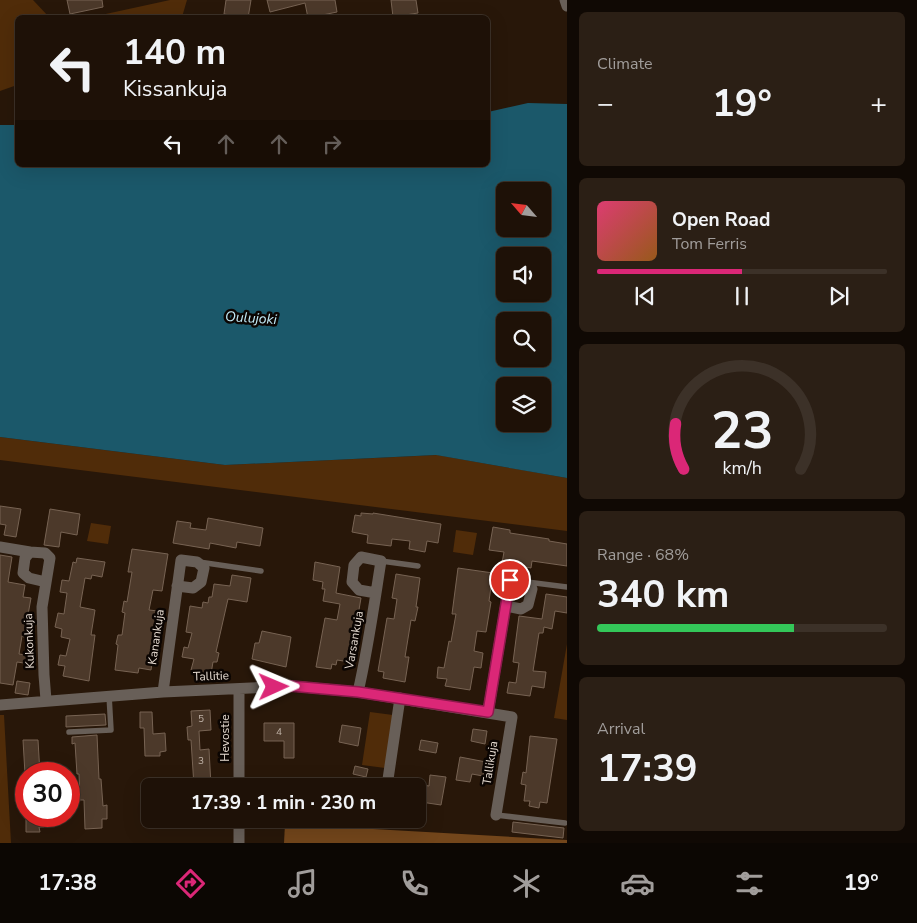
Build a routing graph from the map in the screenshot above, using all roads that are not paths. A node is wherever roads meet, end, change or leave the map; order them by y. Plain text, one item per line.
1 (565, 0) edge
2 (567, 6) edge
3 (0, 547) edge
4 (30, 552) junction
5 (381, 561) junction
6 (197, 562) junction
7 (418, 566) dead end
8 (261, 571) dead end
9 (46, 582) junction
10 (524, 582) junction
11 (177, 586) junction
12 (567, 587) edge
13 (376, 593) junction
14 (506, 606) junction
15 (239, 689) junction
16 (163, 692) junction
17 (358, 692) junction
18 (109, 695) junction
19 (400, 698) junction
20 (46, 700) junction
21 (0, 705) edge
22 (488, 712) junction
23 (512, 717) joint
24 (69, 732) dead end
25 (239, 778) edge
26 (388, 778) edge
27 (496, 815) joint
28 (565, 823) dead end
29 (239, 828) edge
30 (239, 843) edge

1 - 2 street
3 - 4 street
4 - 9 street, Kukonkuja
4 - 9 street
5 - 7 lane
5 - 13 street, Varsankuja
5 - 13 street
6 - 8 lane
6 - 11 street, Kanankuja
6 - 11 street
9 - 20 street, Kukonkuja
10 - 12 lane
10 - 14 street
10 - 14 street
11 - 16 street, Kanankuja
13 - 17 street, Varsankuja
14 - 22 street
15 - 16 street, Tallitie
15 - 17 street, Tallitie
15 - 25 street, Hevostie
16 - 18 street, Tallitie
17 - 19 street, Tallitie
18 - 20 street, Tallitie
18 - 24 lane
19 - 22 street, Tallitie
19 - 26 street
20 - 21 street, Tallitie
22 - 23 street, Tallitie
23 - 27 street, Tallikuja
27 - 28 lane
29 - 30 street

